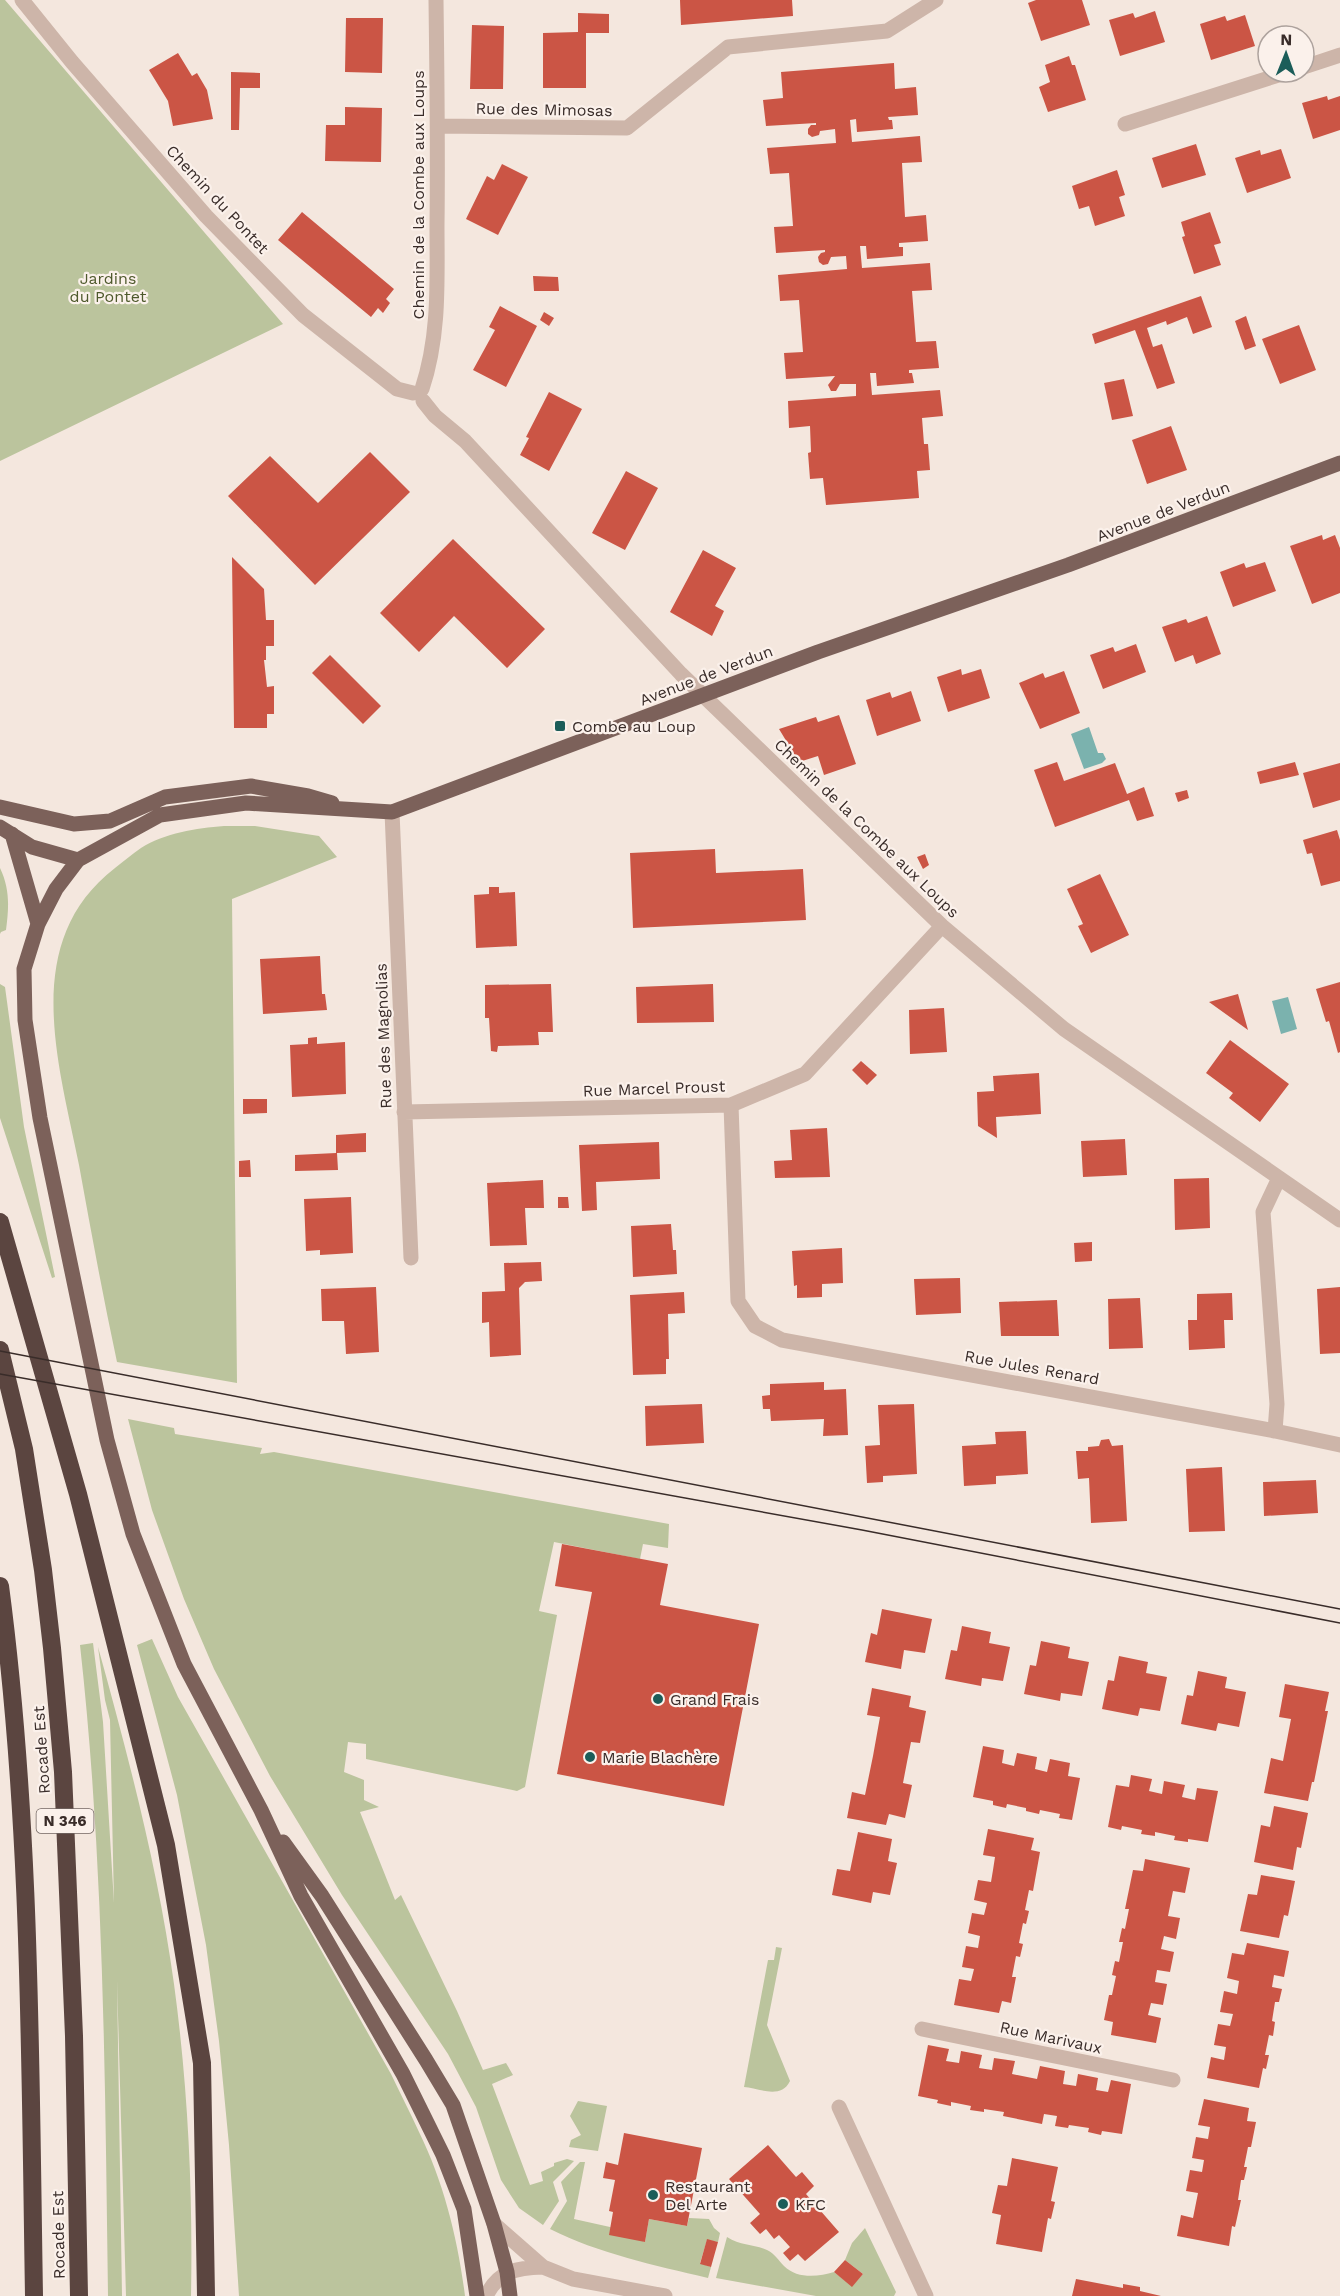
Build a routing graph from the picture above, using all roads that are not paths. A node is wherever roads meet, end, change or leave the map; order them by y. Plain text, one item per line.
1 (22, 0) edge
2 (436, 0) edge
3 (936, 0) edge
4 (1340, 56) edge
5 (1316, 63) edge
6 (1256, 82) edge
7 (1125, 124) dead end
8 (438, 126) junction
9 (419, 394) junction
10 (1340, 463) edge
11 (703, 696) junction
12 (0, 807) edge
13 (358, 810) junction
14 (392, 812) junction
15 (6, 830) edge
16 (78, 860) junction
17 (38, 924) junction
18 (942, 926) junction
19 (731, 1105) junction
20 (404, 1112) junction
21 (1279, 1178) junction
22 (1340, 1220) edge
23 (0, 1222) edge
24 (411, 1258) dead end
25 (0, 1350) edge
26 (1275, 1431) junction
27 (1340, 1445) edge
28 (0, 1586) edge
29 (261, 1810) junction
30 (922, 2029) dead end
31 (1173, 2080) dead end
32 (839, 2107) dead end
33 (494, 2224) junction
34 (543, 2267) junction
35 (507, 2272) junction
36 (488, 2294) edge
37 (34, 2296) edge
38 (79, 2296) edge
39 (206, 2296) edge
40 (510, 2296) edge
41 (665, 2296) edge
42 (927, 2296) edge

1 - 9 street, Chemin du Pontet
2 - 8 street, Chemin de la Combe aux Loups
3 - 8 street, Rue des Mimosas
4 - 5 street
6 - 7 street
8 - 9 street, Chemin de la Combe aux Loups
9 - 11 street, Chemin de la Combe aux Loups
10 - 11 main road, Avenue de Verdun
11 - 14 main road, Avenue de Verdun
11 - 18 street, Chemin de la Combe aux Loups
12 - 13 main road
13 - 14 main road, Avenue de Verdun
13 - 16 main road, Avenue de Verdun
14 - 20 street, Rue des Magnolias
15 - 16 main road
15 - 17 main road
16 - 17 main road
17 - 29 main road
18 - 19 street, Rue Marcel Proust
18 - 21 street, Chemin de la Combe aux Loups
19 - 20 street, Rue Marcel Proust
19 - 26 street, Rue Jules Renard
20 - 24 street, Rue des Magnolias
21 - 22 street, Chemin de la Combe aux Loups
21 - 26 street
23 - 39 highway
25 - 38 highway, Rocade Est / N 346
26 - 27 street, Rue Jules Renard
28 - 37 highway, Rocade Est / N 346
29 - 33 main road
29 - 36 main road
30 - 31 street, Rue Marivaux
32 - 42 street
33 - 34 street
33 - 35 main road
34 - 35 street
34 - 41 street
35 - 36 street
35 - 40 main road

